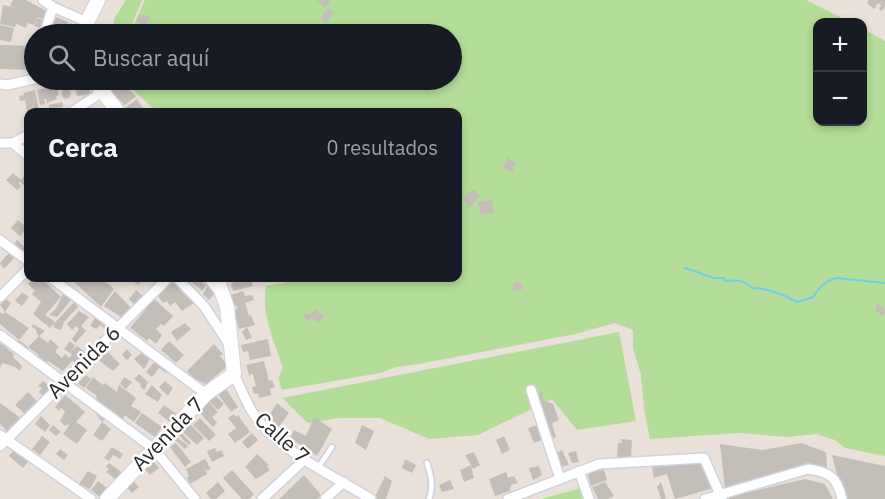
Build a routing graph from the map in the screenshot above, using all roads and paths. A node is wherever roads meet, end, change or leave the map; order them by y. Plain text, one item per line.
1 (43, 0) edge
2 (98, 0) edge
3 (53, 7) junction
4 (47, 24) edge
5 (80, 24) edge
6 (88, 24) edge
7 (24, 81) edge
8 (0, 84) edge
9 (102, 92) joint
10 (78, 108) edge
11 (115, 108) edge
12 (24, 137) edge
13 (0, 142) edge
14 (13, 143) junction
15 (24, 153) edge
16 (0, 240) edge
17 (24, 258) edge
18 (24, 273) edge
19 (56, 282) edge
20 (164, 282) edge
21 (181, 282) edge
22 (209, 282) edge
23 (218, 282) edge
24 (1, 294) edge
25 (222, 296) junction
26 (204, 306) junction
27 (118, 327) junction
28 (0, 335) edge
29 (233, 352) junction
30 (234, 374) junction
31 (64, 382) junction
32 (531, 390) dead end
33 (206, 394) junction
34 (2, 440) edge
35 (332, 447) dead end
36 (154, 449) junction
37 (304, 460) junction
38 (427, 463) dead end
39 (318, 468) junction
40 (579, 471) junction
41 (560, 479) junction
42 (344, 482) junction
43 (841, 494) edge
44 (721, 496) edge
45 (90, 499) edge
46 (107, 499) edge
47 (195, 499) edge
48 (262, 499) edge
49 (325, 499) edge
50 (371, 499) edge
51 (429, 499) edge
52 (508, 499) edge
53 (589, 499) edge
54 (705, 499) edge

1 - 3 street
2 - 6 main road
3 - 4 street
3 - 5 street
7 - 8 street
9 - 10 street
9 - 11 main road
12 - 14 street
13 - 14 street
14 - 15 street
16 - 17 street
18 - 24 street
19 - 27 street
20 - 27 street, Avenida 6
21 - 26 street
22 - 25 lane
23 - 25 main road, Calle 7
25 - 26 street
25 - 29 main road, Calle 7
26 - 29 street
27 - 31 street, Avenida 6
27 - 33 street
28 - 31 street
29 - 30 main road, Calle 7
30 - 33 main road, Avenida 7
30 - 37 street, Calle 7
31 - 34 street, Avenida 6
31 - 36 street
32 - 41 street
33 - 36 main road, Avenida 7
34 - 45 street
35 - 39 lane
36 - 46 main road, Avenida 7
36 - 47 street
37 - 39 street, Calle 7
37 - 48 street
38 - 51 lane
39 - 42 street, Calle 7
40 - 41 street
40 - 44 street
40 - 53 street
41 - 52 street
42 - 49 street
42 - 50 street, Calle 7
43 - 44 street
44 - 54 street

